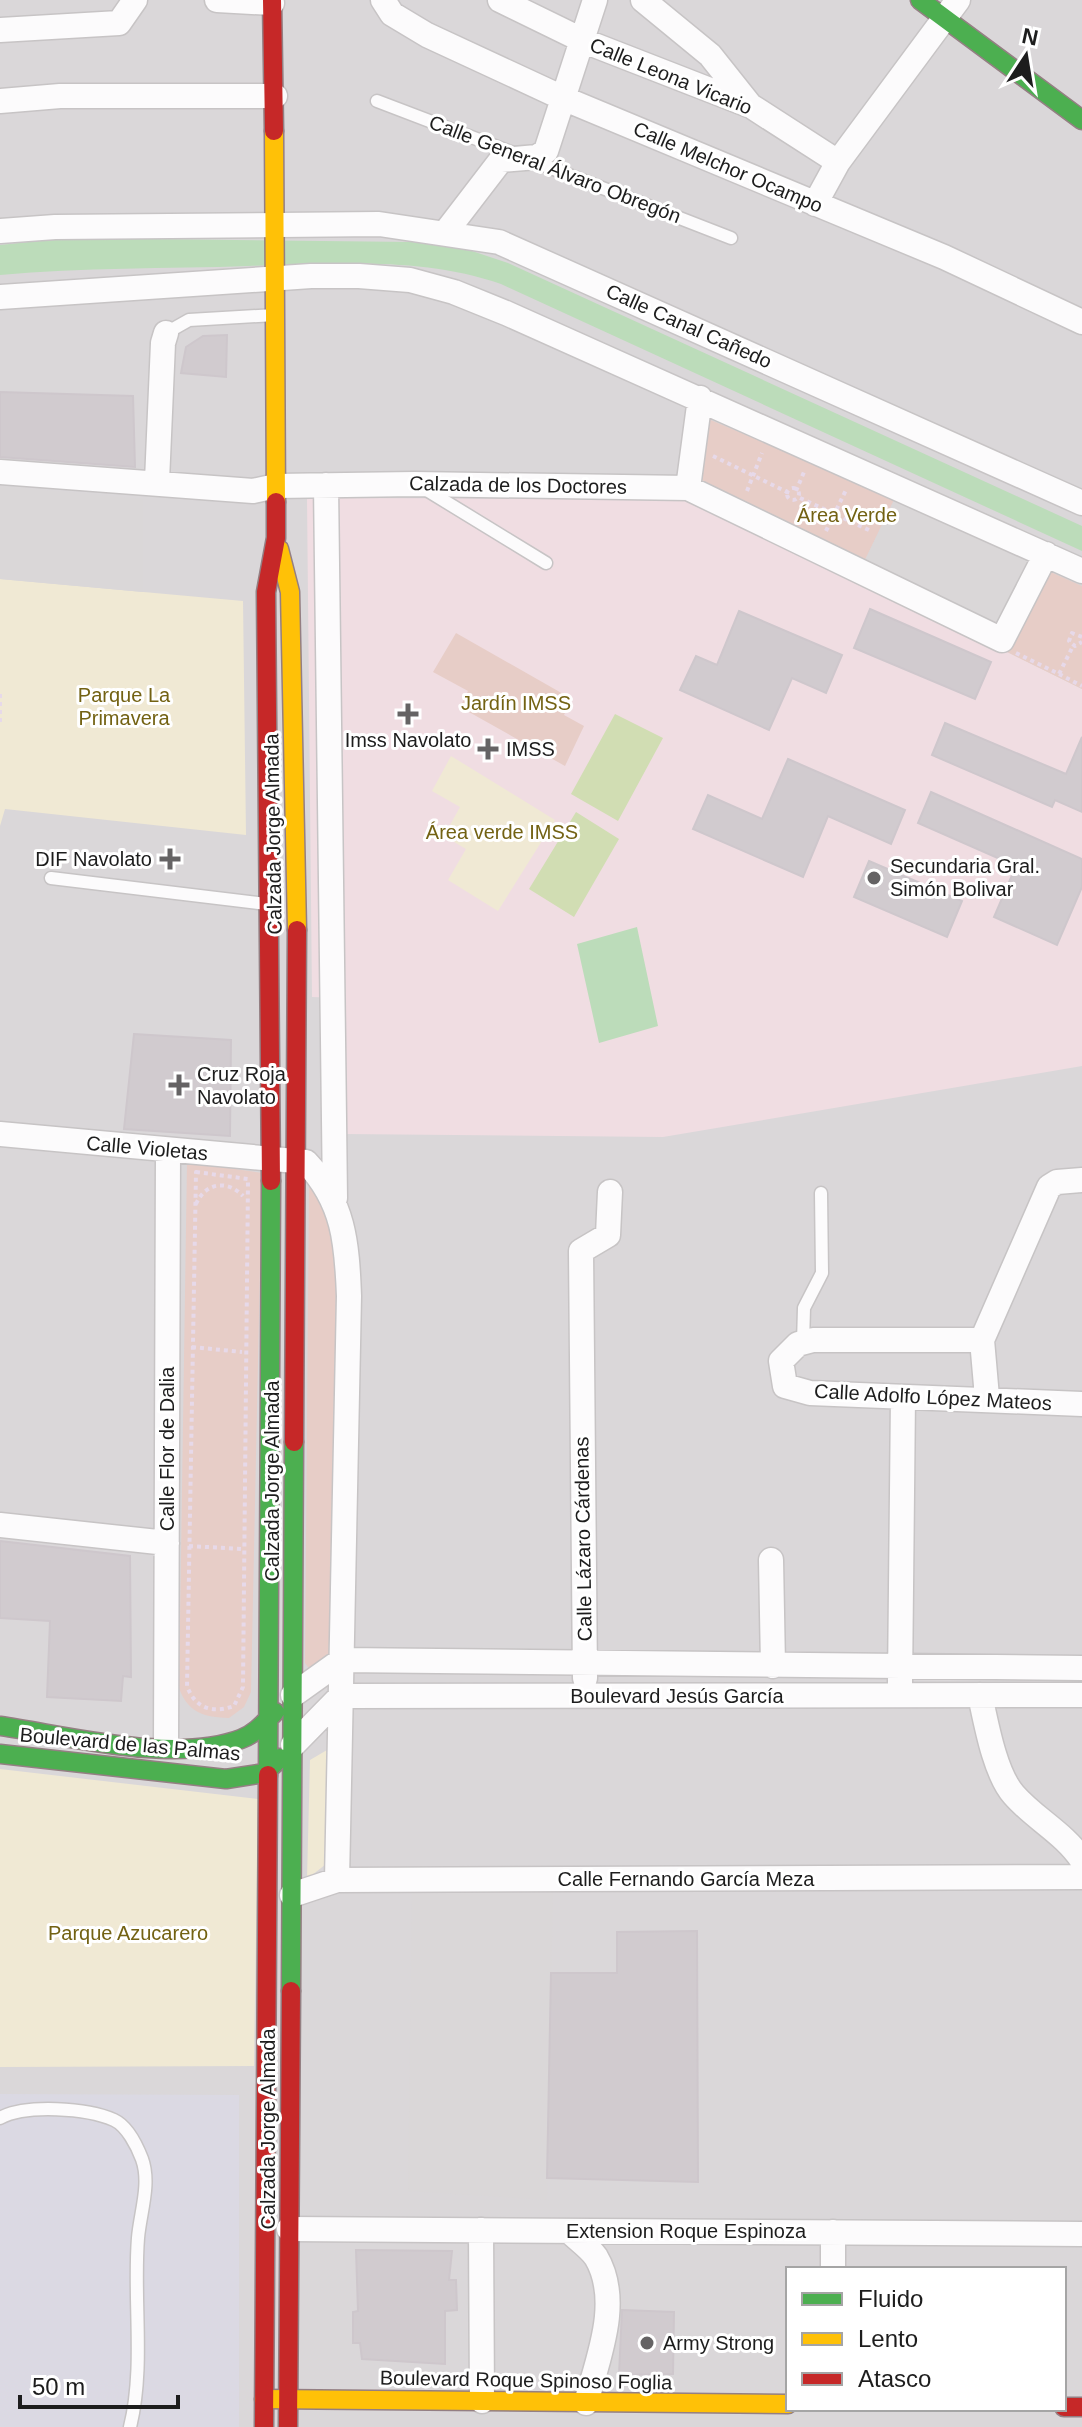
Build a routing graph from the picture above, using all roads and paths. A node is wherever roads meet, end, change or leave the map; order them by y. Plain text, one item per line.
1 (135, 0) edge
2 (217, 0) edge
3 (383, 0) edge
4 (500, 0) edge
5 (595, 0) edge
6 (643, 0) edge
7 (920, 0) edge
8 (272, 2) edge
9 (951, 10) edge
10 (0, 30) edge
11 (584, 41) junction
12 (275, 96) junction
13 (565, 99) junction
14 (0, 101) edge
15 (377, 101) dead end
16 (751, 106) junction
17 (1082, 120) edge
18 (525, 158) junction
19 (838, 162) junction
20 (815, 204) junction
21 (276, 227) junction
22 (0, 231) edge
23 (445, 233) junction
24 (731, 238) dead end
25 (277, 275) junction
26 (0, 297) edge
27 (277, 315) junction
28 (1082, 322) edge
29 (166, 333) joint
30 (700, 398) junction
31 (750, 447) dead end
32 (762, 453) junction
33 (776, 459) dead end
34 (706, 464) dead end
35 (790, 465) dead end
36 (0, 472) edge
37 (804, 472) junction
38 (753, 476) junction
39 (818, 478) dead end
40 (157, 481) junction
41 (415, 484) junction
42 (832, 484) dead end
43 (326, 485) junction
44 (276, 486) junction
45 (688, 488) junction
46 (846, 490) junction
47 (796, 491) junction
48 (787, 492) junction
49 (858, 496) dead end
50 (744, 498) dead end
51 (792, 498) junction
52 (800, 498) junction
53 (1082, 503) edge
54 (787, 507) dead end
55 (834, 514) junction
56 (877, 519) dead end
57 (871, 531) junction
58 (823, 536) dead end
59 (276, 538) junction
60 (865, 542) dead end
61 (1046, 554) junction
62 (546, 563) dead end
63 (1082, 571) edge
64 (1082, 626) edge
65 (1081, 637) edge
66 (1007, 646) junction
67 (1073, 646) junction
68 (1059, 674) junction
69 (1082, 686) edge
70 (0, 694) edge
71 (0, 723) edge
72 (51, 878) dead end
73 (270, 904) junction
74 (297, 905) junction
75 (0, 1134) edge
76 (168, 1151) junction
77 (282, 1159) junction
78 (1082, 1180) edge
79 (610, 1192) dead end
80 (821, 1193) dead end
81 (335, 1201) junction
82 (195, 1206) junction
83 (248, 1208) junction
84 (982, 1340) junction
85 (803, 1343) junction
86 (192, 1347) junction
87 (247, 1352) junction
88 (903, 1397) junction
89 (987, 1397) junction
90 (1082, 1404) edge
91 (0, 1525) edge
92 (178, 1544) junction
93 (245, 1549) junction
94 (771, 1560) dead end
95 (342, 1660) junction
96 (584, 1664) junction
97 (773, 1666) junction
98 (900, 1667) junction
99 (1082, 1668) edge
100 (293, 1695) junction
101 (901, 1695) junction
102 (980, 1695) junction
103 (1082, 1695) edge
104 (341, 1696) junction
105 (586, 1696) junction
106 (266, 1720) junction
107 (0, 1726) edge
108 (293, 1745) junction
109 (166, 1746) junction
110 (0, 1754) edge
111 (265, 1773) junction
112 (1082, 1860) edge
113 (1082, 1877) edge
114 (337, 1880) junction
115 (292, 1895) junction
116 (265, 2048) junction
117 (291, 2048) junction
118 (0, 2118) edge
119 (289, 2229) junction
120 (481, 2230) junction
121 (569, 2231) junction
122 (833, 2232) junction
123 (1082, 2234) edge
124 (833, 2267) edge
125 (264, 2399) junction
126 (288, 2399) junction
127 (482, 2401) junction
128 (586, 2403) junction
129 (786, 2404) edge
130 (130, 2427) edge
131 (264, 2427) edge
132 (288, 2427) edge

1 - 10 street
2 - 8 street
3 - 13 street, Calle Melchor Ocampo
4 - 11 street, Calle Leona Vicario
5 - 11 street
6 - 16 street
7 - 9 street
8 - 12 street
9 - 17 street
9 - 19 street
11 - 13 street
11 - 16 street, Calle Leona Vicario
12 - 14 street
12 - 21 street
13 - 18 street
13 - 20 street, Calle Melchor Ocampo
15 - 18 lane, Calle General Álvaro Obregón
16 - 19 street, Calle Leona Vicario
18 - 23 street
18 - 24 lane, Calle General Álvaro Obregón
19 - 20 street
20 - 28 street, Calle Melchor Ocampo
21 - 22 street, Calle Canal Cañedo
21 - 23 street, Calle Canal Cañedo
21 - 25 street, Calzada Jorge Almada
23 - 53 street, Calle Canal Cañedo
25 - 26 street
25 - 27 street, Calzada Jorge Almada
25 - 30 street
27 - 29 lane
27 - 44 street, Calzada Jorge Almada
29 - 40 street
30 - 45 street
30 - 61 street
31 - 32 path
32 - 33 path
32 - 38 path
34 - 38 path
35 - 37 path
36 - 40 street, Calzada de los Doctores
37 - 39 path
37 - 47 path
38 - 48 path
38 - 50 path
40 - 44 street, Calzada de los Doctores
41 - 43 street, Calzada de los Doctores
41 - 45 street, Calzada de los Doctores
41 - 62 lane
42 - 46 path
43 - 44 street, Calzada de los Doctores
43 - 81 street
44 - 59 street, Calzada Jorge Almada
45 - 66 street, Calzada de los Doctores
46 - 49 path
46 - 55 path
47 - 48 path
47 - 52 path
48 - 51 path
51 - 52 path
51 - 54 path
52 - 55 path
55 - 57 path
55 - 58 path
56 - 57 path
57 - 60 path
59 - 73 street, Calzada Jorge Almada
59 - 74 street, Calzada Jorge Almada
61 - 63 street
61 - 66 street
64 - 65 path
65 - 67 path
65 - 67 path
66 - 68 path
67 - 68 path
68 - 69 path
70 - 71 path
72 - 73 lane
73 - 74 lane
73 - 77 street, Calzada Jorge Almada
74 - 77 street, Calzada Jorge Almada
75 - 76 street, Calle Violetas
76 - 77 street, Calle Violetas
76 - 92 street, Calle Flor de Dalia
77 - 81 street
77 - 100 street, Calzada Jorge Almada
77 - 106 street, Calzada Jorge Almada
78 - 84 street
79 - 96 street, Calle Lázaro Cárdenas
80 - 85 lane
81 - 95 street
82 - 83 path
82 - 83 path
82 - 86 path
83 - 87 path
84 - 85 street
84 - 89 street
85 - 88 street, Calle Adolfo López Mateos
86 - 87 path
86 - 92 path
87 - 93 path
88 - 89 street, Calle Adolfo López Mateos
88 - 98 street
89 - 90 street, Calle Adolfo López Mateos
91 - 92 street
92 - 93 path
92 - 93 path
92 - 109 street, Calle Flor de Dalia
94 - 97 street
95 - 96 street, Boulevard Jesús García
95 - 100 street
95 - 104 street
96 - 97 street, Boulevard Jesús García
96 - 105 street, Calle Lázaro Cárdenas
97 - 98 street, Boulevard Jesús García
98 - 99 street, Boulevard Jesús García
98 - 101 street
100 - 106 street, Boulevard de las Palmas
100 - 108 street, Calzada Jorge Almada
101 - 102 street, Boulevard Jesús García
101 - 105 street, Boulevard Jesús García
102 - 103 street, Boulevard Jesús García
102 - 112 street
104 - 105 street, Boulevard Jesús García
104 - 108 street
104 - 114 street
106 - 109 street, Boulevard de las Palmas
106 - 111 street, Calzada Jorge Almada
107 - 109 street, Boulevard de las Palmas
108 - 111 street, Boulevard de las Palmas
108 - 115 street, Calzada Jorge Almada
110 - 111 street, Boulevard de las Palmas
111 - 116 street, Calzada Jorge Almada
113 - 114 street, Calle Fernando García Meza
114 - 115 street, Calle Fernando García Meza
115 - 117 street, Calzada Jorge Almada
116 - 117 lane
116 - 125 street, Calzada Jorge Almada
117 - 119 street, Calzada Jorge Almada
118 - 130 lane
119 - 120 street, Extension Roque Espinoza
119 - 126 street, Calzada Jorge Almada
120 - 121 street, Extension Roque Espinoza
120 - 127 street
121 - 122 street, Extension Roque Espinoza
121 - 128 street
122 - 123 street, Extension Roque Espinoza
122 - 124 street
125 - 126 street, Boulevard Roque Spinoso Foglia
125 - 131 street, Calzada Jorge Almada
126 - 127 street, Boulevard Roque Spinoso Foglia
126 - 132 street, Calzada Jorge Almada
127 - 128 street, Boulevard Roque Spinoso Foglia
128 - 129 street, Boulevard Roque Spinoso Foglia

